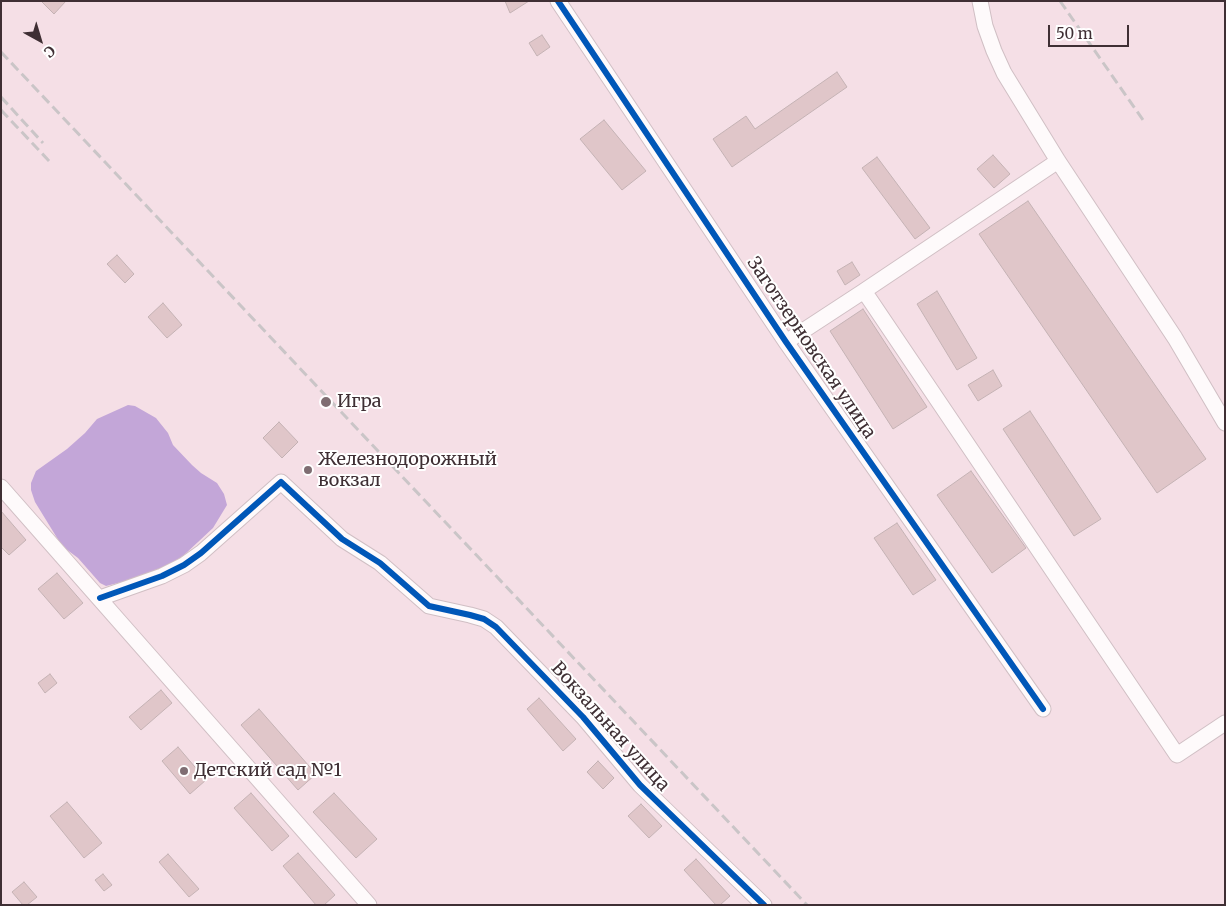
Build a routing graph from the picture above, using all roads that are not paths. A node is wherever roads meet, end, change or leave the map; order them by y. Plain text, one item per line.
1 (558, 1) edge
2 (980, 1) edge
3 (1058, 161) junction
4 (864, 291) junction
5 (786, 342) junction
6 (1225, 423) edge
7 (1, 487) edge
8 (100, 598) junction
9 (1043, 709) dead end
10 (1225, 723) edge
11 (369, 905) edge
12 (764, 905) edge

1 - 5 street, Заготзерновская улица
2 - 3 street
3 - 4 street
3 - 6 street
4 - 5 street
4 - 10 street
5 - 9 street, Заготзерновская улица
7 - 8 street
8 - 11 street
8 - 12 street, Вокзальная улица

